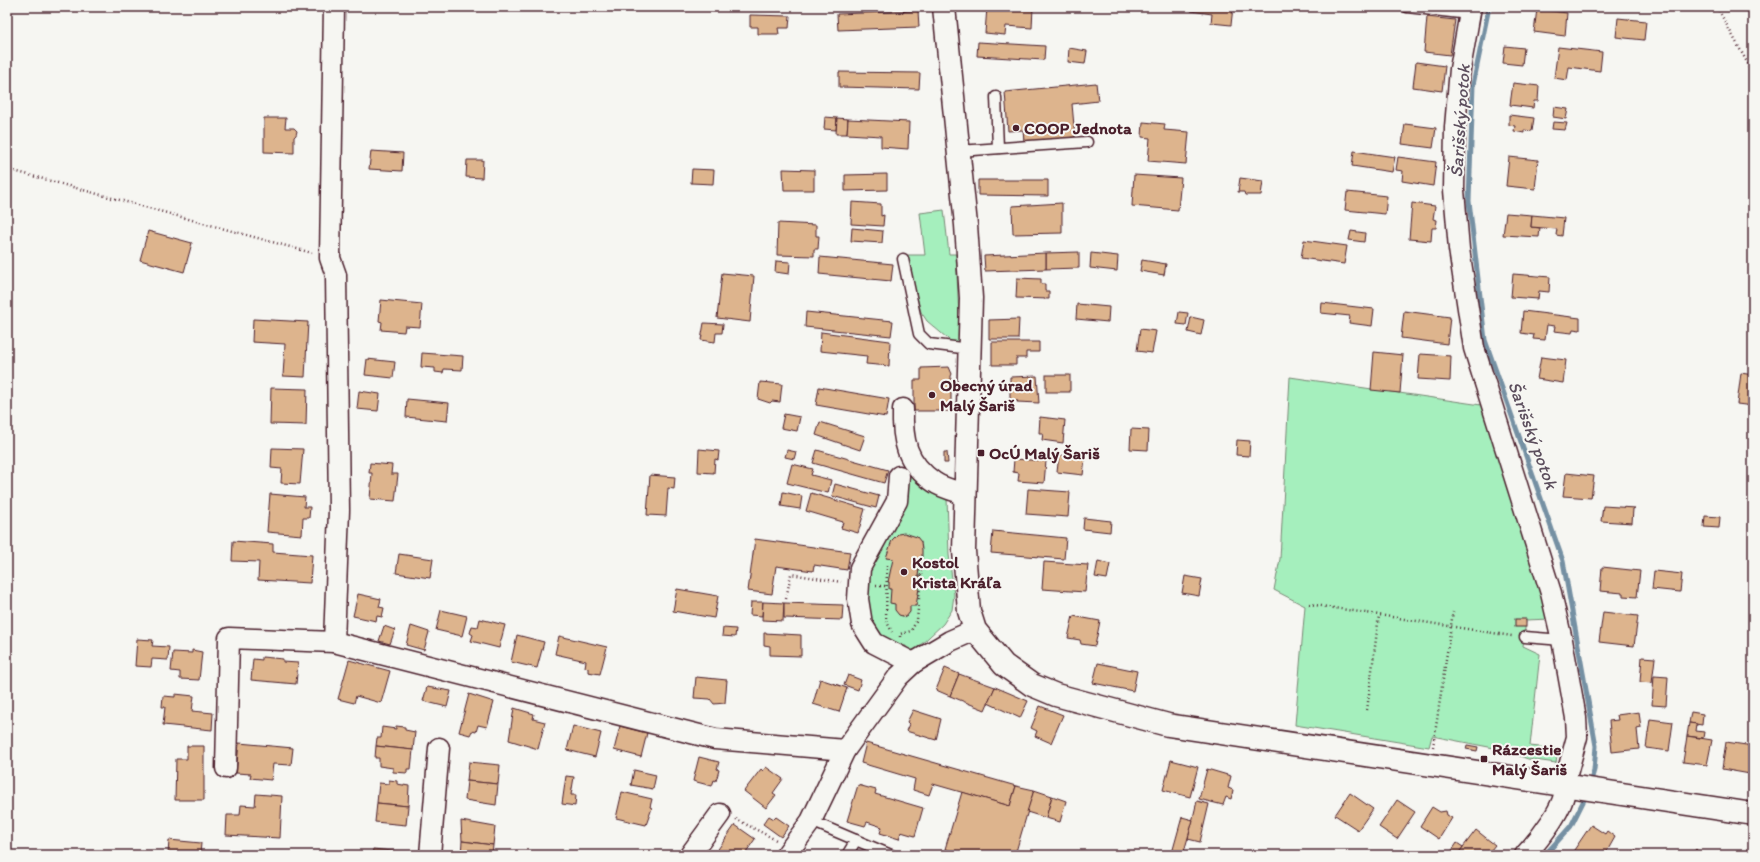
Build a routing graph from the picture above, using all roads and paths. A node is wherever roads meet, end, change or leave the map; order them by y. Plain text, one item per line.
1 (334, 7) edge
2 (944, 7) edge
3 (1407, 7) edge
4 (1717, 7) edge
5 (1470, 11) edge
6 (1753, 89) edge
7 (996, 97) dead end
8 (1087, 142) dead end
9 (998, 148) junction
10 (959, 151) junction
11 (7, 169) edge
12 (330, 258) junction
13 (903, 259) dead end
14 (970, 349) junction
15 (902, 409) dead end
16 (899, 476) dead end
17 (965, 494) junction
18 (887, 565) dead end
19 (922, 565) dead end
20 (858, 584) junction
21 (886, 586) junction
22 (786, 598) dead end
23 (1310, 604) dead end
24 (1453, 612) dead end
25 (1378, 615) junction
26 (1452, 626) junction
27 (975, 630) junction
28 (900, 634) junction
29 (1525, 638) joint
30 (1562, 640) junction
31 (334, 642) junction
32 (906, 659) junction
33 (1367, 710) dead end
34 (438, 748) dead end
35 (845, 750) junction
36 (1432, 753) dead end
37 (226, 768) dead end
38 (1570, 786) junction
39 (720, 814) joint
40 (1753, 814) edge
41 (811, 821) junction
42 (856, 840) junction
43 (788, 852) edge
44 (430, 855) edge
45 (690, 855) edge
46 (848, 855) edge
47 (891, 855) edge
48 (1525, 855) edge

1 - 12 street
2 - 10 street
3 - 5 lane
4 - 6 path
5 - 30 street
7 - 9 lane
8 - 9 lane
9 - 10 lane
10 - 14 street
11 - 12 path
12 - 31 street
13 - 14 lane
14 - 17 street
15 - 17 street
16 - 20 street
17 - 27 street
18 - 21 path
19 - 28 path
20 - 21 path
20 - 22 path
20 - 32 street
21 - 28 path
23 - 25 path
24 - 26 path
25 - 26 path
25 - 33 path
26 - 29 path
26 - 36 path
27 - 32 street
27 - 38 street
28 - 32 path
29 - 30 lane
30 - 38 street
31 - 35 street
31 - 37 street
32 - 35 street
34 - 44 street
35 - 41 street
38 - 40 street
38 - 48 street
39 - 43 path
39 - 45 street
41 - 42 lane
41 - 43 street
42 - 46 lane
42 - 47 lane

